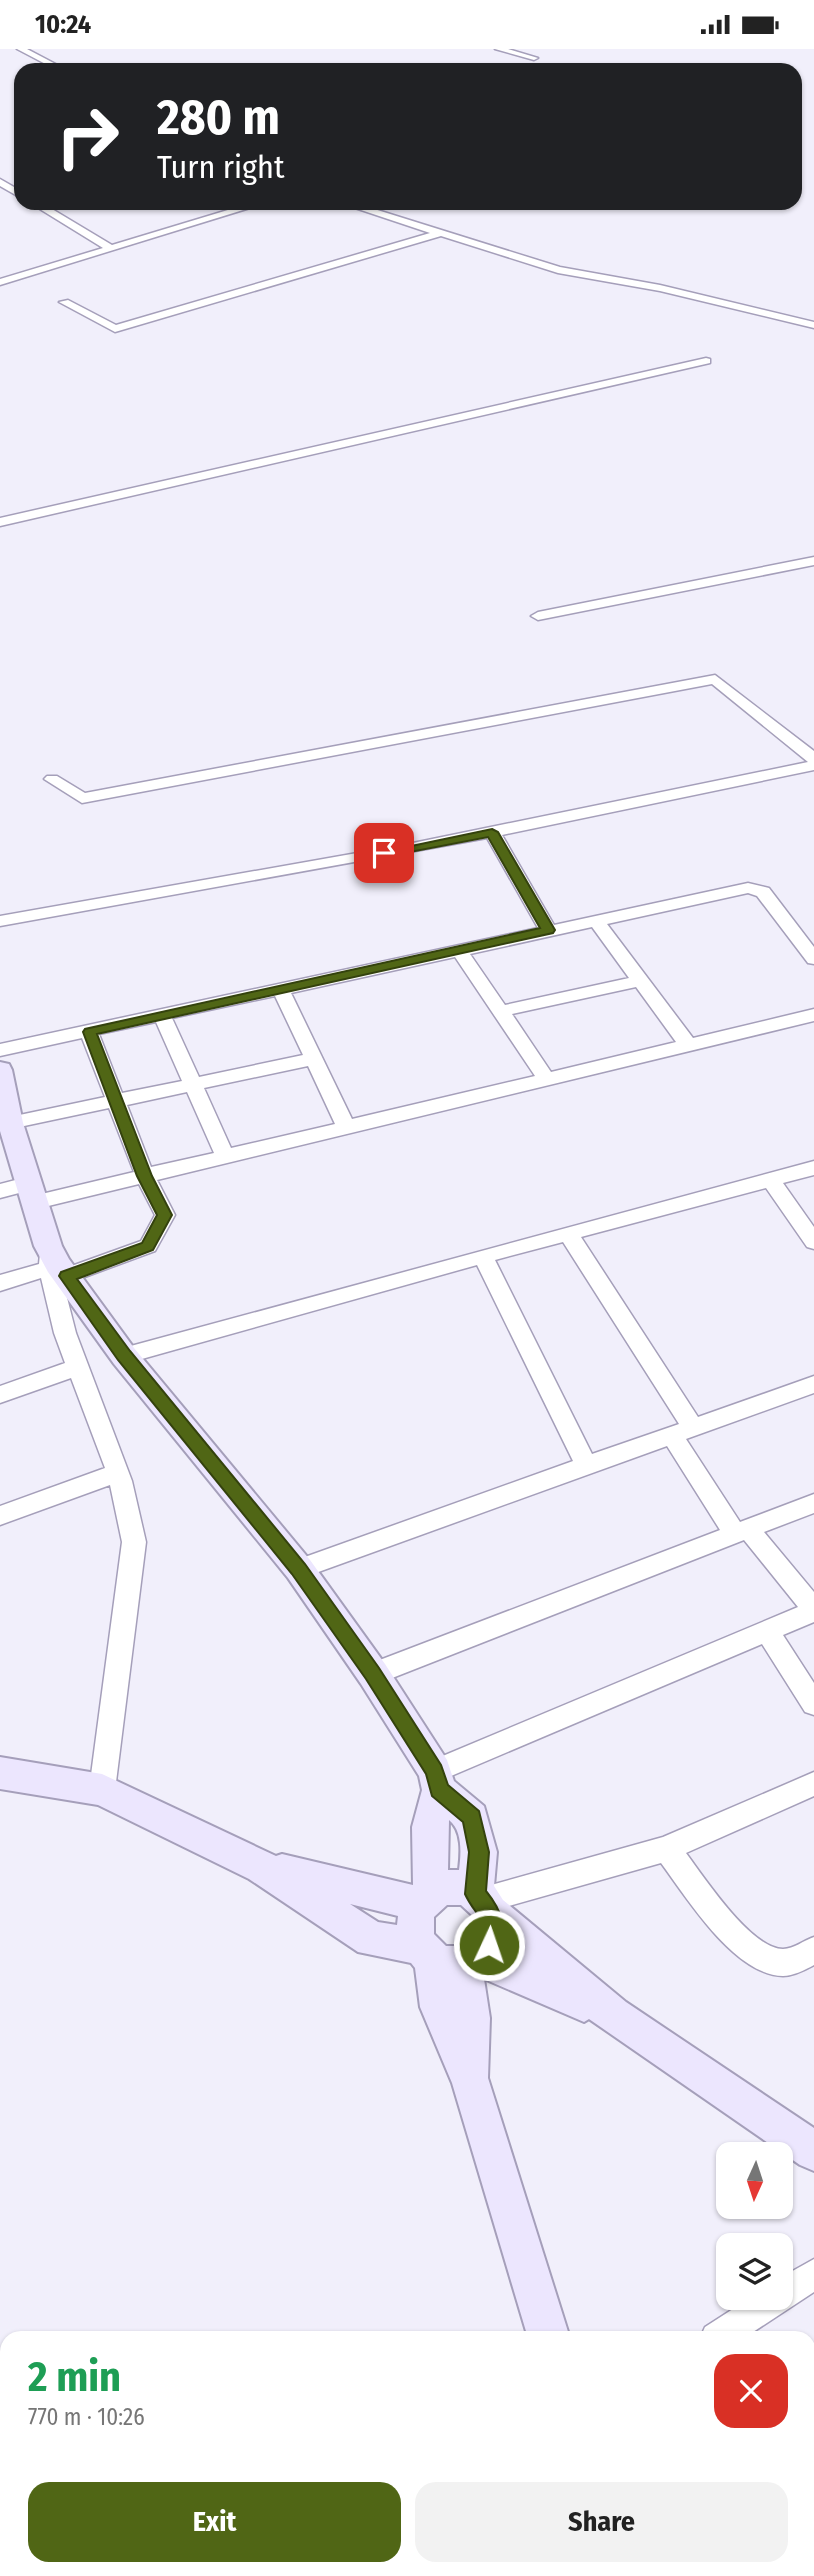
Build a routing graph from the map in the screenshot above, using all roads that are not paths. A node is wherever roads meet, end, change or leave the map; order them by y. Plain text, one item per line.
1 (21, 49) edge
2 (499, 49) edge
3 (547, 50) edge
4 (534, 58) junction
5 (49, 63) edge
6 (530, 63) edge
7 (47, 210) edge
8 (237, 210) edge
9 (366, 210) edge
10 (438, 234) junction
11 (109, 247) junction
12 (0, 282) edge
13 (64, 302) dead end
14 (814, 325) edge
15 (706, 361) dead end
16 (0, 522) edge
17 (814, 561) edge
18 (538, 616) dead end
19 (814, 759) edge
20 (814, 765) edge
21 (52, 779) dead end
22 (492, 832) junction
23 (595, 919) junction
24 (0, 921) edge
25 (548, 930) junction
26 (459, 950) junction
27 (814, 959) edge
28 (640, 981) junction
29 (280, 988) junction
30 (501, 1011) junction
31 (162, 1015) junction
32 (814, 1015) edge
33 (89, 1032) junction
34 (688, 1045) junction
35 (0, 1050) edge
36 (313, 1059) junction
37 (0, 1070) edge
38 (546, 1079) junction
39 (194, 1084) junction
40 (116, 1101) junction
41 (10, 1123) junction
42 (346, 1126) junction
43 (225, 1156) junction
44 (814, 1168) edge
45 (145, 1176) junction
46 (771, 1180) junction
47 (0, 1191) edge
48 (34, 1193) junction
49 (568, 1234) junction
50 (814, 1242) edge
51 (483, 1256) junction
52 (56, 1264) junction
53 (0, 1283) edge
54 (124, 1356) junction
55 (80, 1366) junction
56 (814, 1384) edge
57 (0, 1395) edge
58 (693, 1427) junction
59 (671, 1434) junction
60 (586, 1465) junction
61 (118, 1473) junction
62 (814, 1503) edge
63 (0, 1516) edge
64 (742, 1531) junction
65 (299, 1569) junction
66 (814, 1610) edge
67 (767, 1632) junction
68 (373, 1674) junction
69 (814, 1704) edge
70 (2, 1768) edge
71 (437, 1781) junction
72 (814, 1784) edge
73 (102, 1790) junction
74 (666, 1849) junction
75 (262, 1867) junction
76 (426, 1899) junction
77 (483, 1902) junction
78 (814, 1950) edge
79 (448, 1957) junction
80 (613, 2015) junction
81 (809, 2143) edge
82 (814, 2274) edge
83 (793, 2288) edge
84 (759, 2310) edge
85 (547, 2331) edge
86 (727, 2331) edge

1 - 5 street
2 - 4 street
3 - 4 street
4 - 6 street
7 - 11 street
8 - 11 street
9 - 10 street
10 - 13 street
10 - 14 street
11 - 12 street
15 - 16 street
17 - 18 street
19 - 21 street
20 - 22 street
22 - 24 street
22 - 25 street
23 - 25 street
23 - 27 street
23 - 28 street
25 - 26 street
26 - 29 street
26 - 30 street
28 - 30 street
28 - 34 street
29 - 31 street
29 - 36 street
30 - 38 street
31 - 33 street
31 - 39 street
32 - 34 street
33 - 35 street
33 - 40 street
34 - 38 street
36 - 39 street
36 - 42 street
37 - 41 street
38 - 42 street
39 - 40 street
39 - 43 street
40 - 41 street
40 - 45 street
41 - 48 street
42 - 43 street
43 - 45 street
44 - 46 street
45 - 48 street
45 - 52 street
46 - 49 street
46 - 50 street
47 - 48 street
48 - 52 street
49 - 51 street
49 - 58 street
51 - 54 street
51 - 60 street
52 - 53 street
52 - 54 street
52 - 55 street
54 - 65 street
55 - 57 street
55 - 61 street
56 - 58 street
58 - 59 street
59 - 60 street
59 - 64 street
60 - 65 street
61 - 63 street
61 - 73 street
62 - 64 street
64 - 66 street
64 - 68 street
65 - 68 street
66 - 67 street
67 - 69 street
67 - 71 street
68 - 71 street
70 - 73 street
71 - 76 street
71 - 77 street
72 - 74 street
73 - 75 street
74 - 77 street
74 - 78 street
75 - 76 street
75 - 79 street
76 - 77 street
76 - 79 street
77 - 79 street
77 - 80 street
79 - 80 street
79 - 85 street
80 - 81 street
82 - 83 street
84 - 86 street

